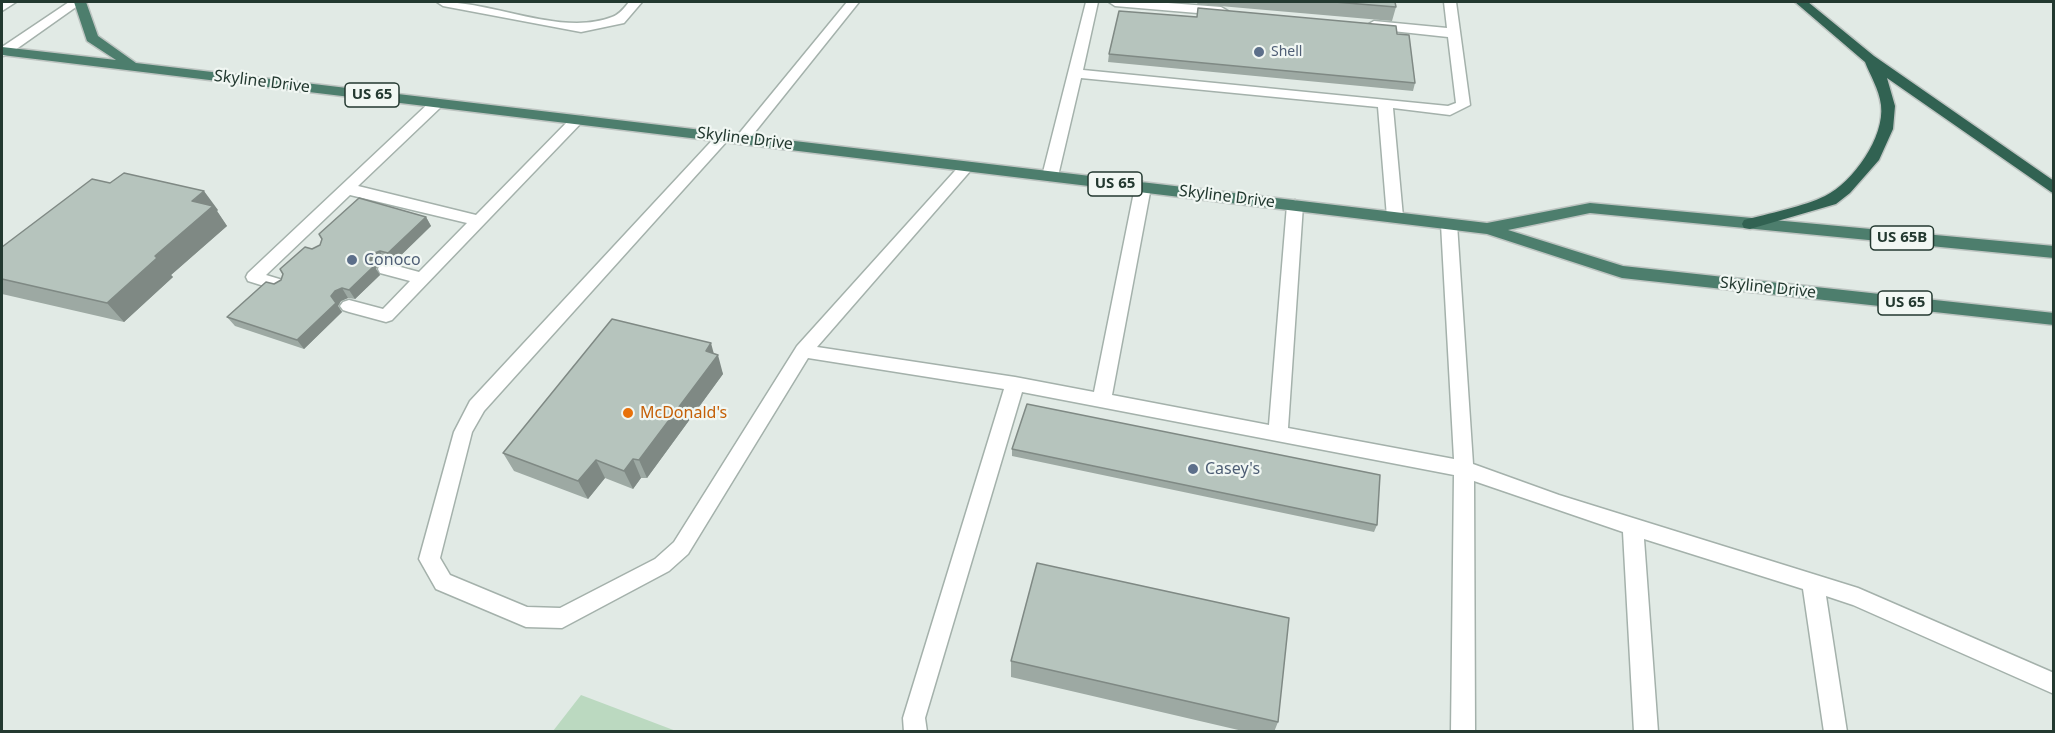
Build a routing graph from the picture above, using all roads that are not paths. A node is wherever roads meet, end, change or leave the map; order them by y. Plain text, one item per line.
1 (10, 2) edge
2 (78, 2) edge
3 (443, 2) edge
4 (636, 2) edge
5 (853, 2) edge
6 (1092, 2) edge
7 (1115, 2) edge
8 (1450, 2) edge
9 (1801, 2) edge
10 (2, 7) edge
11 (1233, 12) edge
12 (1364, 24) edge
13 (1454, 35) junction
14 (2, 51) edge
15 (1869, 58) junction
16 (134, 66) junction
17 (1075, 73) junction
18 (437, 103) junction
19 (1385, 103) junction
20 (578, 119) junction
21 (723, 137) junction
22 (742, 139) junction
23 (967, 166) junction
24 (1050, 176) junction
25 (1143, 187) junction
26 (348, 189) junction
27 (2054, 189) edge
28 (1295, 205) junction
29 (1395, 217) junction
30 (480, 221) junction
31 (1449, 224) junction
32 (1750, 224) junction
33 (1488, 229) junction
34 (290, 243) junction
35 (309, 248) edge
36 (2054, 252) edge
37 (386, 269) edge
38 (423, 279) junction
39 (280, 285) edge
40 (349, 306) edge
41 (2054, 319) edge
42 (803, 351) junction
43 (1015, 384) junction
44 (1102, 400) junction
45 (1278, 433) junction
46 (1464, 469) junction
47 (1633, 526) junction
48 (1813, 583) junction
49 (2054, 684) edge
50 (916, 732) edge
51 (1463, 732) edge
52 (1646, 732) edge
53 (1836, 732) edge

1 - 10 street
2 - 14 street
2 - 16 highway
3 - 4 street
5 - 22 street
6 - 17 street
7 - 11 street
8 - 13 street
9 - 15 highway, US 65
12 - 13 street
13 - 19 street
14 - 16 highway, Skyline Drive / US 65
15 - 27 highway
15 - 32 highway, US 65
16 - 18 highway, Skyline Drive / US 65
17 - 19 street
17 - 24 street
18 - 20 highway, Skyline Drive / US 65
18 - 26 street
19 - 29 street
20 - 21 highway, Skyline Drive / US 65
20 - 30 street
21 - 22 highway, Skyline Drive / US 65
21 - 42 street
22 - 23 highway, Skyline Drive / US 65
23 - 24 highway, Skyline Drive / US 65
23 - 42 street
24 - 25 highway, Skyline Drive / US 65
25 - 28 highway, Skyline Drive / US 65
25 - 44 street
26 - 30 street
26 - 34 street
28 - 29 highway, Skyline Drive / US 65
28 - 45 street
29 - 31 highway, Skyline Drive / US 65
30 - 38 street
31 - 33 highway, Skyline Drive / US 65
31 - 46 street
32 - 33 highway, Skyline Drive / US 65
32 - 36 highway, Skyline Drive / US 65B
33 - 41 highway, Skyline Drive / US 65
34 - 35 street
34 - 39 street
37 - 38 street
38 - 40 street
42 - 43 street
43 - 44 street
43 - 50 street
44 - 45 street
45 - 46 street
46 - 47 street
46 - 51 street
47 - 48 street
47 - 52 street
48 - 49 street
48 - 53 street

